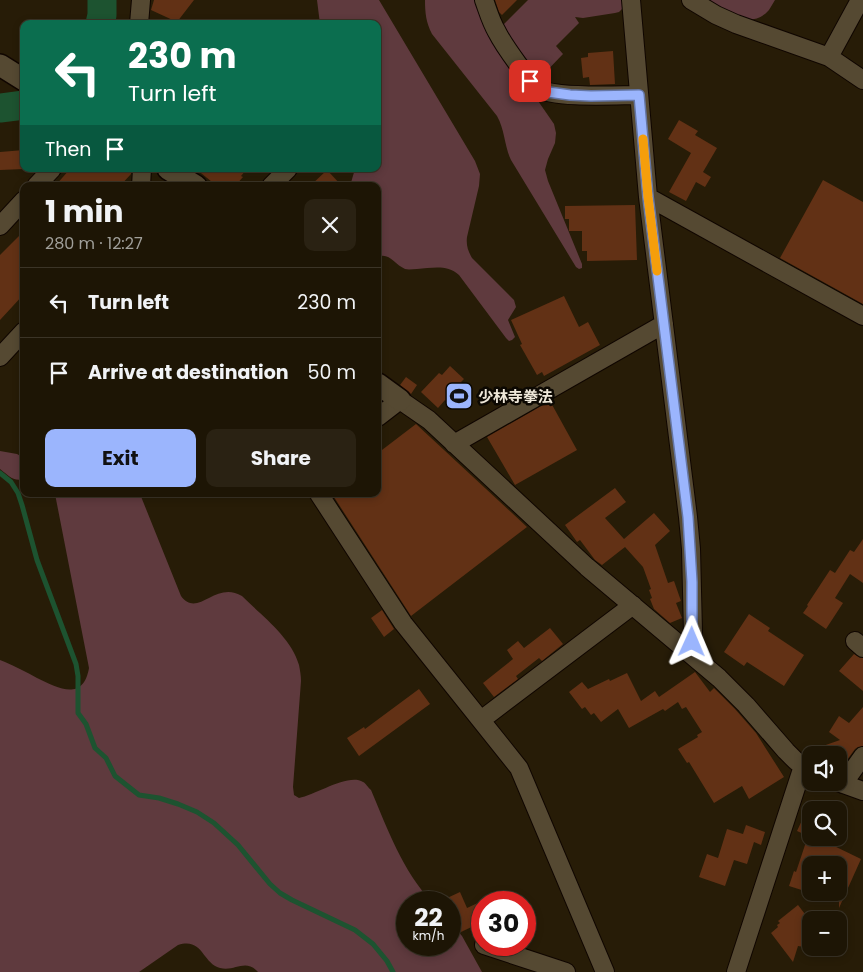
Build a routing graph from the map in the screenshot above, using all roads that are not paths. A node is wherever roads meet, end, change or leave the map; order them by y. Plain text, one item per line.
1 (141, 0) edge
2 (484, 0) edge
3 (631, 0) edge
4 (691, 0) edge
5 (860, 0) edge
6 (139, 20) edge
7 (829, 57) junction
8 (0, 65) edge
9 (20, 78) edge
10 (863, 80) edge
11 (639, 95) junction
12 (49, 172) edge
13 (173, 172) edge
14 (285, 172) edge
15 (40, 182) edge
16 (189, 182) edge
17 (275, 182) edge
18 (648, 197) junction
19 (20, 204) edge
20 (0, 226) edge
21 (863, 316) edge
22 (664, 324) junction
23 (20, 335) edge
24 (0, 357) edge
25 (381, 386) edge
26 (400, 400) junction
27 (381, 415) edge
28 (454, 444) junction
29 (321, 497) edge
30 (633, 605) junction
31 (686, 650) junction
32 (481, 720) junction
33 (863, 756) edge
34 (802, 765) edge
35 (847, 776) edge
36 (802, 783) edge
37 (847, 785) edge
38 (863, 792) edge
39 (518, 956) edge
40 (566, 972) edge
41 (605, 972) edge
42 (736, 972) edge

1 - 6 street
2 - 11 street
3 - 11 street
4 - 7 street
5 - 7 street
7 - 10 street
8 - 9 street
11 - 18 street
12 - 15 street
13 - 16 street
14 - 17 street
18 - 21 street
18 - 22 street
19 - 20 street
22 - 28 street
22 - 31 street
23 - 24 street
25 - 26 street
26 - 27 street
26 - 28 street
28 - 30 street
29 - 32 street
30 - 31 street
30 - 32 street
31 - 34 street
32 - 41 street
33 - 35 street
36 - 42 street
37 - 38 street
39 - 40 street

